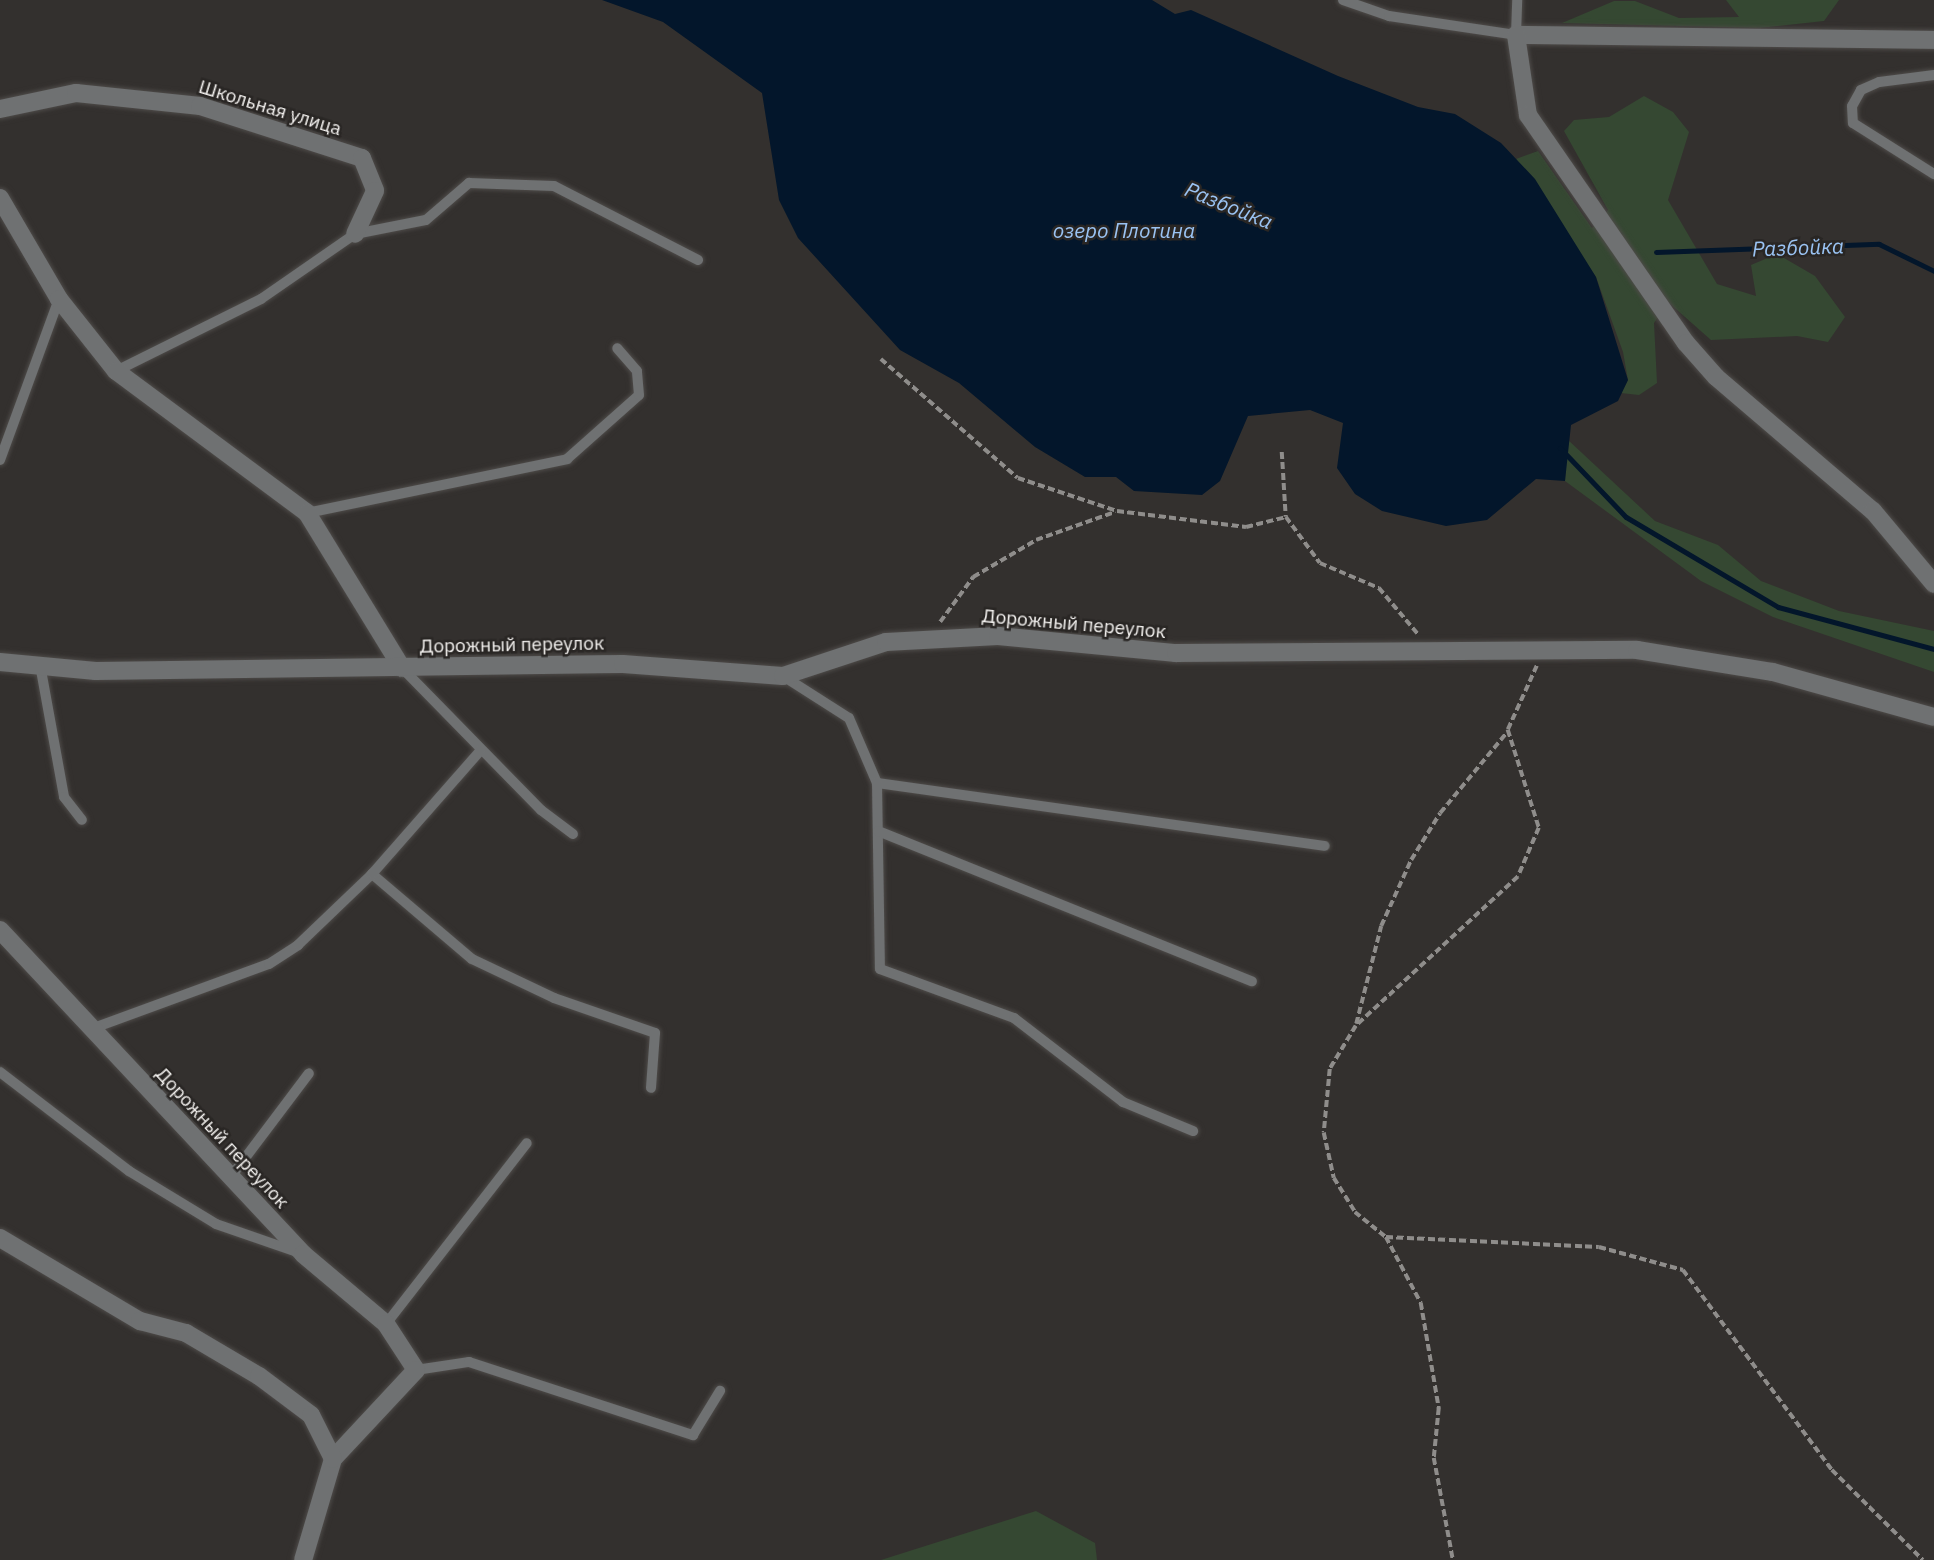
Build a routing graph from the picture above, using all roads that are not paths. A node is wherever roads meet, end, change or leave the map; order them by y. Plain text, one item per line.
1 (1343, 0) edge
2 (1517, 0) edge
3 (1516, 35) junction
4 (1934, 40) edge
5 (1934, 75) edge
6 (0, 109) edge
7 (1934, 174) edge
8 (0, 198) edge
9 (355, 234) junction
10 (698, 260) dead end
11 (59, 299) junction
12 (617, 348) dead end
13 (116, 371) junction
14 (0, 460) edge
15 (307, 513) junction
16 (1934, 584) edge
17 (0, 662) edge
18 (402, 668) junction
19 (41, 670) junction
20 (783, 676) junction
21 (1934, 717) edge
22 (481, 750) junction
23 (877, 783) junction
24 (82, 820) dead end
25 (878, 831) junction
26 (573, 834) dead end
27 (1325, 846) dead end
28 (372, 874) junction
29 (0, 930) edge
30 (1252, 981) dead end
31 (91, 1029) junction
32 (0, 1072) edge
33 (309, 1073) dead end
34 (651, 1088) dead end
35 (1193, 1131) dead end
36 (527, 1143) dead end
37 (230, 1178) junction
38 (0, 1238) edge
39 (303, 1254) junction
40 (386, 1324) junction
41 (416, 1370) junction
42 (720, 1391) dead end
43 (332, 1459) junction
44 (303, 1560) edge

1 - 3 lane
2 - 3 lane
3 - 4 street
3 - 16 street
5 - 7 lane
6 - 9 street, Школьная улица
8 - 11 street
9 - 10 lane
9 - 13 lane
11 - 13 street
11 - 14 lane
12 - 15 lane
13 - 15 street
15 - 18 street
17 - 19 street, Дорожный переулок
18 - 19 street, Дорожный переулок
18 - 20 street, Дорожный переулок
18 - 22 lane
19 - 24 lane
20 - 21 street, Дорожный переулок
20 - 23 lane
22 - 26 lane
22 - 28 lane
23 - 25 lane
23 - 27 lane
25 - 30 lane
25 - 35 lane
28 - 31 lane
28 - 34 lane
29 - 31 street, Дорожный переулок
31 - 37 street, Дорожный переулок
32 - 39 lane
33 - 37 lane
36 - 40 lane
37 - 39 street, Дорожный переулок
38 - 43 street
39 - 40 street, Дорожный переулок
40 - 41 street, Дорожный переулок
41 - 42 lane
41 - 43 street
43 - 44 street

